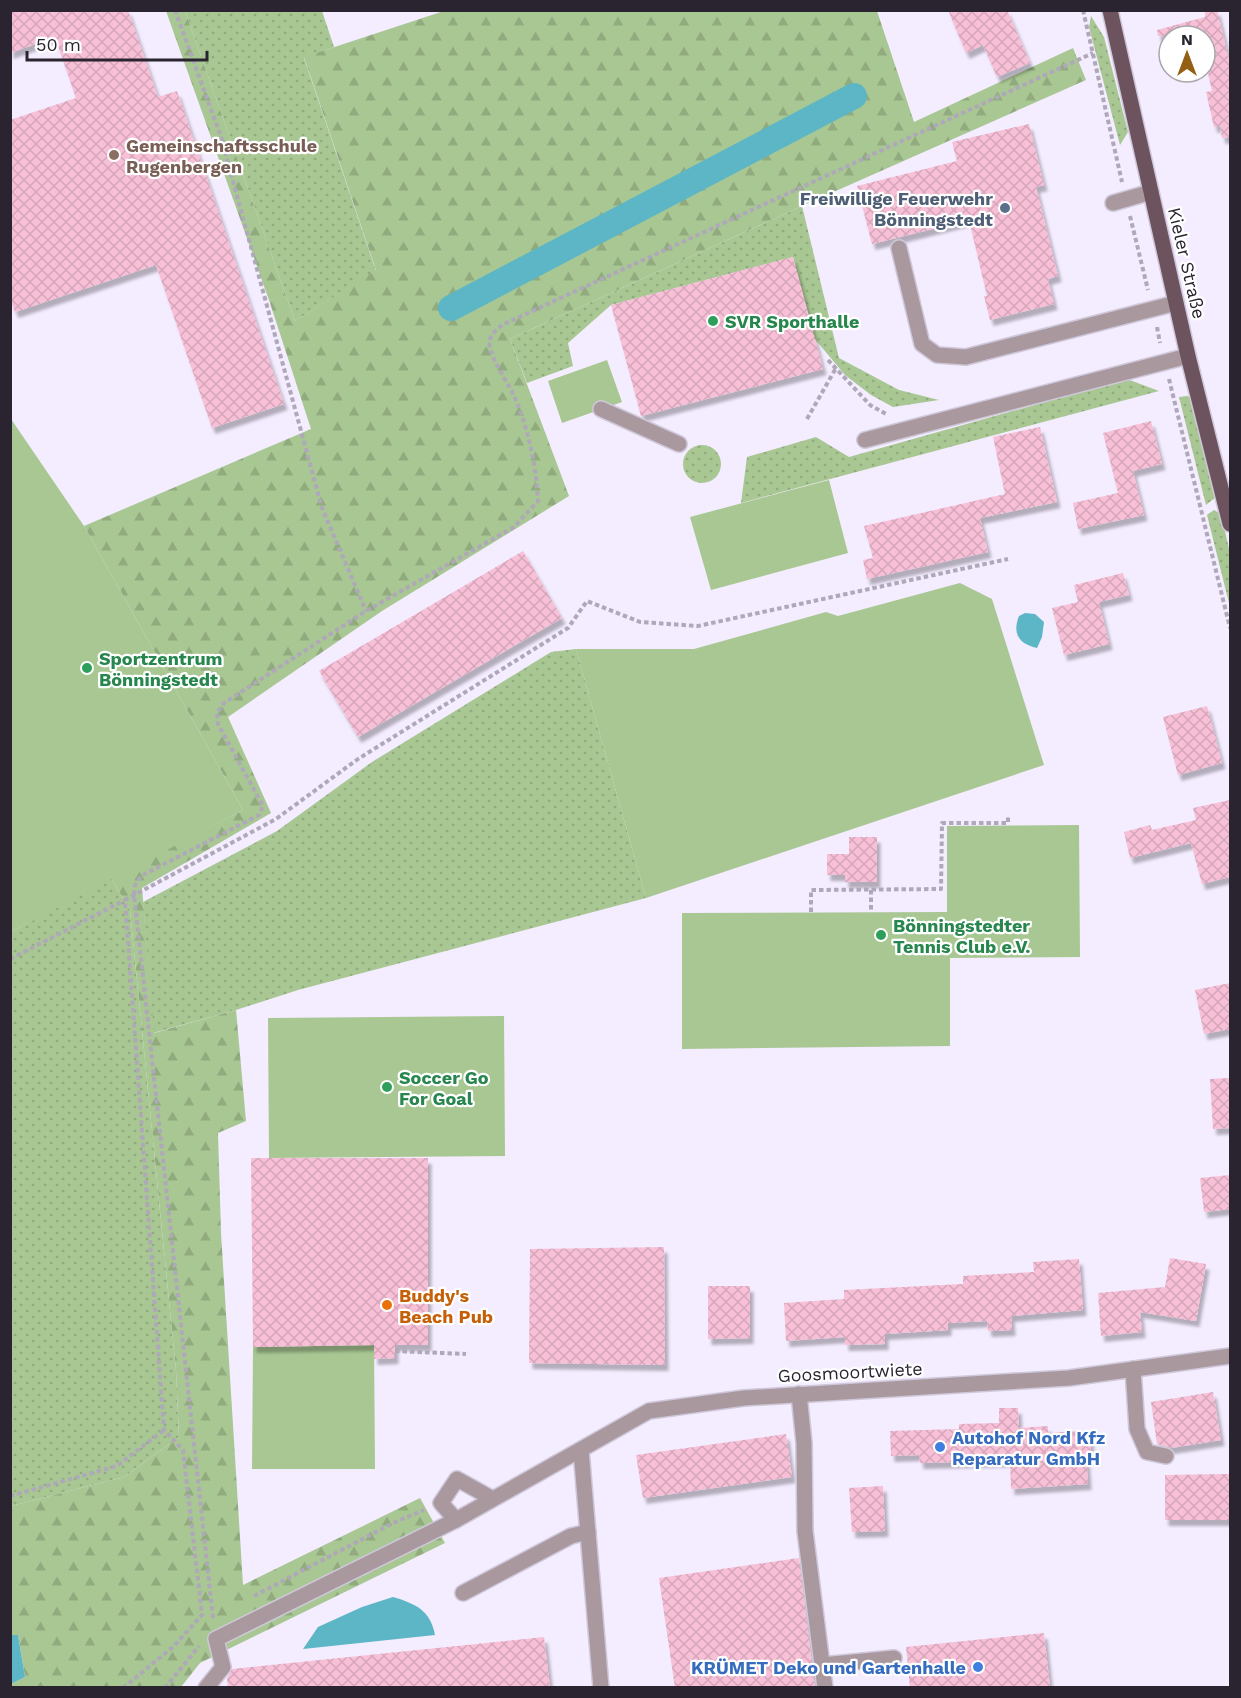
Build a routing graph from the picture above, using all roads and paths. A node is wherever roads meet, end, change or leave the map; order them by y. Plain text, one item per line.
1 (175, 10) edge
2 (1110, 10) edge
3 (1093, 53) dead end
4 (1151, 192) junction
5 (1113, 203) dead end
6 (899, 248) dead end
7 (1176, 303) junction
8 (1188, 356) junction
9 (828, 360) dead end
10 (836, 368) junction
11 (601, 410) dead end
12 (884, 414) dead end
13 (807, 419) dead end
14 (865, 440) dead end
15 (679, 444) dead end
16 (1226, 489) edge
17 (1230, 524) edge
18 (1008, 559) dead end
19 (366, 611) junction
20 (1008, 815) dead end
21 (871, 890) junction
22 (134, 894) junction
23 (125, 900) junction
24 (811, 912) dead end
25 (871, 912) dead end
26 (10, 959) edge
27 (395, 1351) dead end
28 (466, 1354) dead end
29 (1230, 1356) edge
30 (1133, 1370) junction
31 (800, 1394) junction
32 (164, 1430) junction
33 (581, 1450) junction
34 (1166, 1456) dead end
35 (10, 1496) edge
36 (493, 1499) junction
37 (441, 1503) junction
38 (456, 1520) junction
39 (588, 1532) junction
40 (463, 1593) dead end
41 (244, 1601) dead end
42 (224, 1612) dead end
43 (213, 1617) junction
44 (209, 1626) dead end
45 (201, 1643) dead end
46 (894, 1658) dead end
47 (822, 1665) junction
48 (123, 1688) edge
49 (165, 1688) edge
50 (206, 1688) edge
51 (601, 1688) edge
52 (825, 1688) edge

1 - 19 path
2 - 4 main road, Kieler Straße
3 - 19 path
4 - 5 street
4 - 7 main road, Kieler Straße
6 - 7 street
7 - 8 main road, Kieler Straße
8 - 14 street
8 - 16 main road, Kieler Straße
9 - 10 path
10 - 12 path
10 - 13 path
11 - 15 street
16 - 17 main road, Kieler Straße
18 - 22 path
19 - 22 path
20 - 21 path
21 - 24 path
21 - 25 path
22 - 23 path
22 - 43 path
23 - 26 path
23 - 32 path
27 - 28 path
29 - 30 street, Goosmoortwiete
30 - 31 street, Goosmoortwiete
30 - 34 street
31 - 33 street, Goosmoortwiete
31 - 47 street
32 - 35 path
32 - 48 path
33 - 36 street, Goosmoortwiete
33 - 39 street
36 - 37 street
36 - 38 street, Goosmoortwiete
37 - 38 street
37 - 41 path
38 - 50 street, Goosmoortwiete
39 - 40 street
39 - 51 street
42 - 43 path
43 - 44 path
45 - 49 path
46 - 47 street
47 - 52 street

